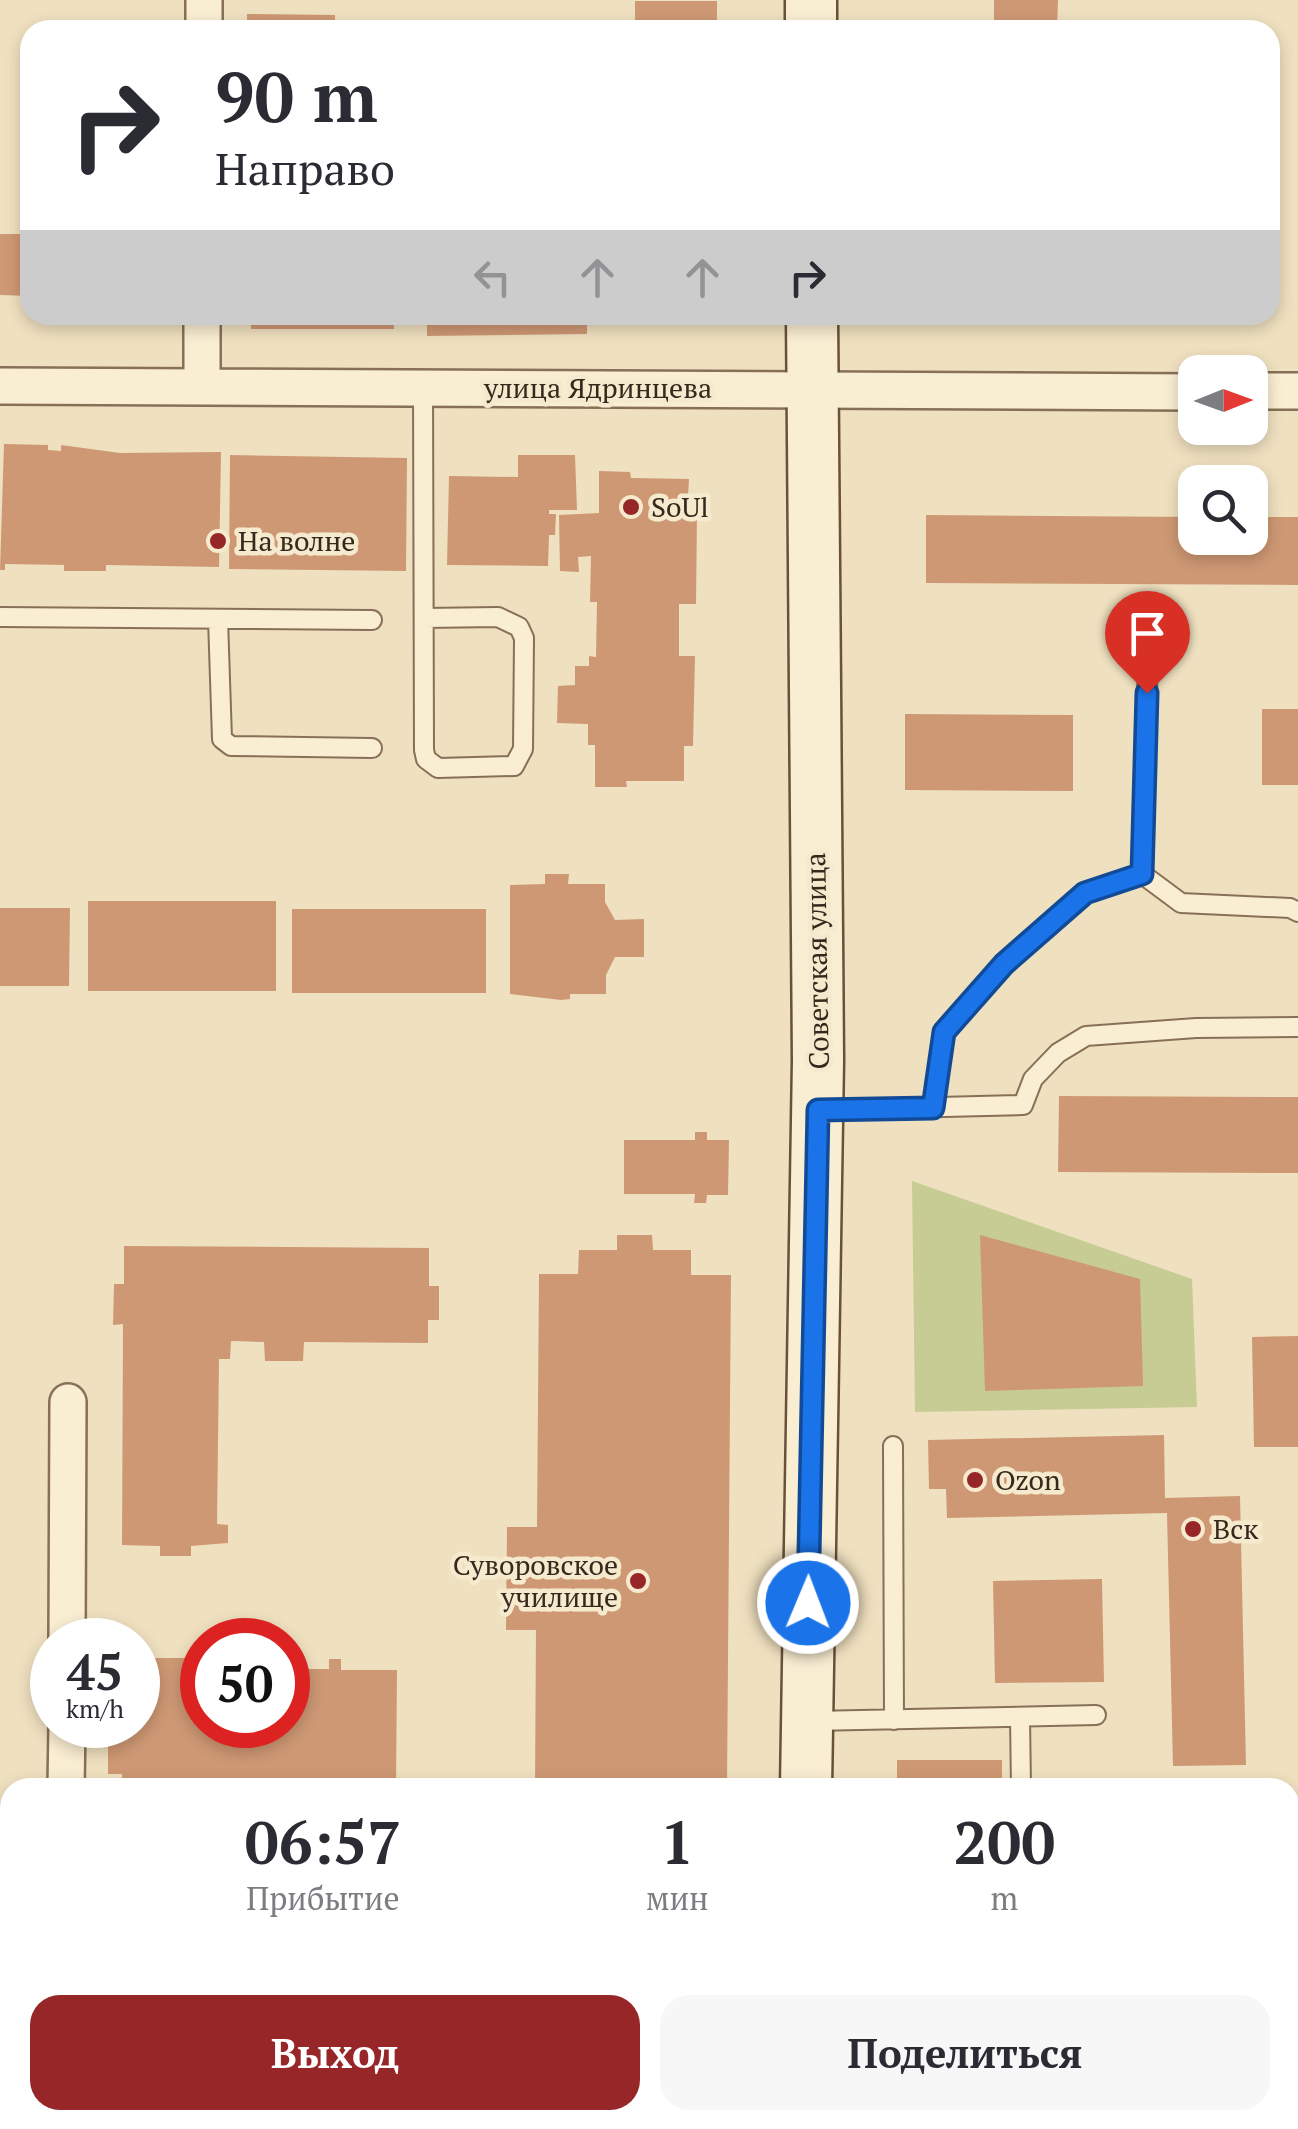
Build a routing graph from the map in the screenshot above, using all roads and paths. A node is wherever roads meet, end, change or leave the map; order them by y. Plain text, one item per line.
1 (202, 325) edge
2 (812, 325) edge
3 (202, 384) junction
4 (0, 386) edge
5 (423, 386) junction
6 (812, 390) junction
7 (1298, 391) edge
8 (1178, 392) edge
9 (1268, 392) edge
10 (0, 617) edge
11 (424, 618) junction
12 (218, 619) junction
13 (372, 620) dead end
14 (1148, 656) dead end
15 (372, 748) dead end
16 (1142, 874) junction
17 (1298, 912) edge
18 (1298, 1027) edge
19 (933, 1108) junction
20 (818, 1110) junction
21 (68, 1402) dead end
22 (893, 1446) dead end
23 (67, 1618) edge
24 (1096, 1714) dead end
25 (1020, 1717) junction
26 (894, 1720) junction
27 (806, 1721) junction
28 (67, 1748) edge
29 (66, 1778) edge
30 (806, 1778) edge
31 (1021, 1778) edge

1 - 3 street
2 - 6 main road, Советская улица
3 - 4 street, улица Ядринцева
3 - 5 street, улица Ядринцева
5 - 6 street, улица Ядринцева
5 - 11 lane
6 - 8 street, улица Ядринцева
6 - 20 main road, Советская улица
7 - 9 street
10 - 12 lane
11 - 11 lane
12 - 13 lane
12 - 15 lane
14 - 16 lane
16 - 17 lane
16 - 19 lane
18 - 19 lane
19 - 20 lane
20 - 27 main road, Советская улица
21 - 23 street
22 - 26 lane
24 - 25 lane
25 - 26 lane
25 - 31 lane
26 - 27 lane
27 - 30 main road, Советская улица
28 - 29 street

